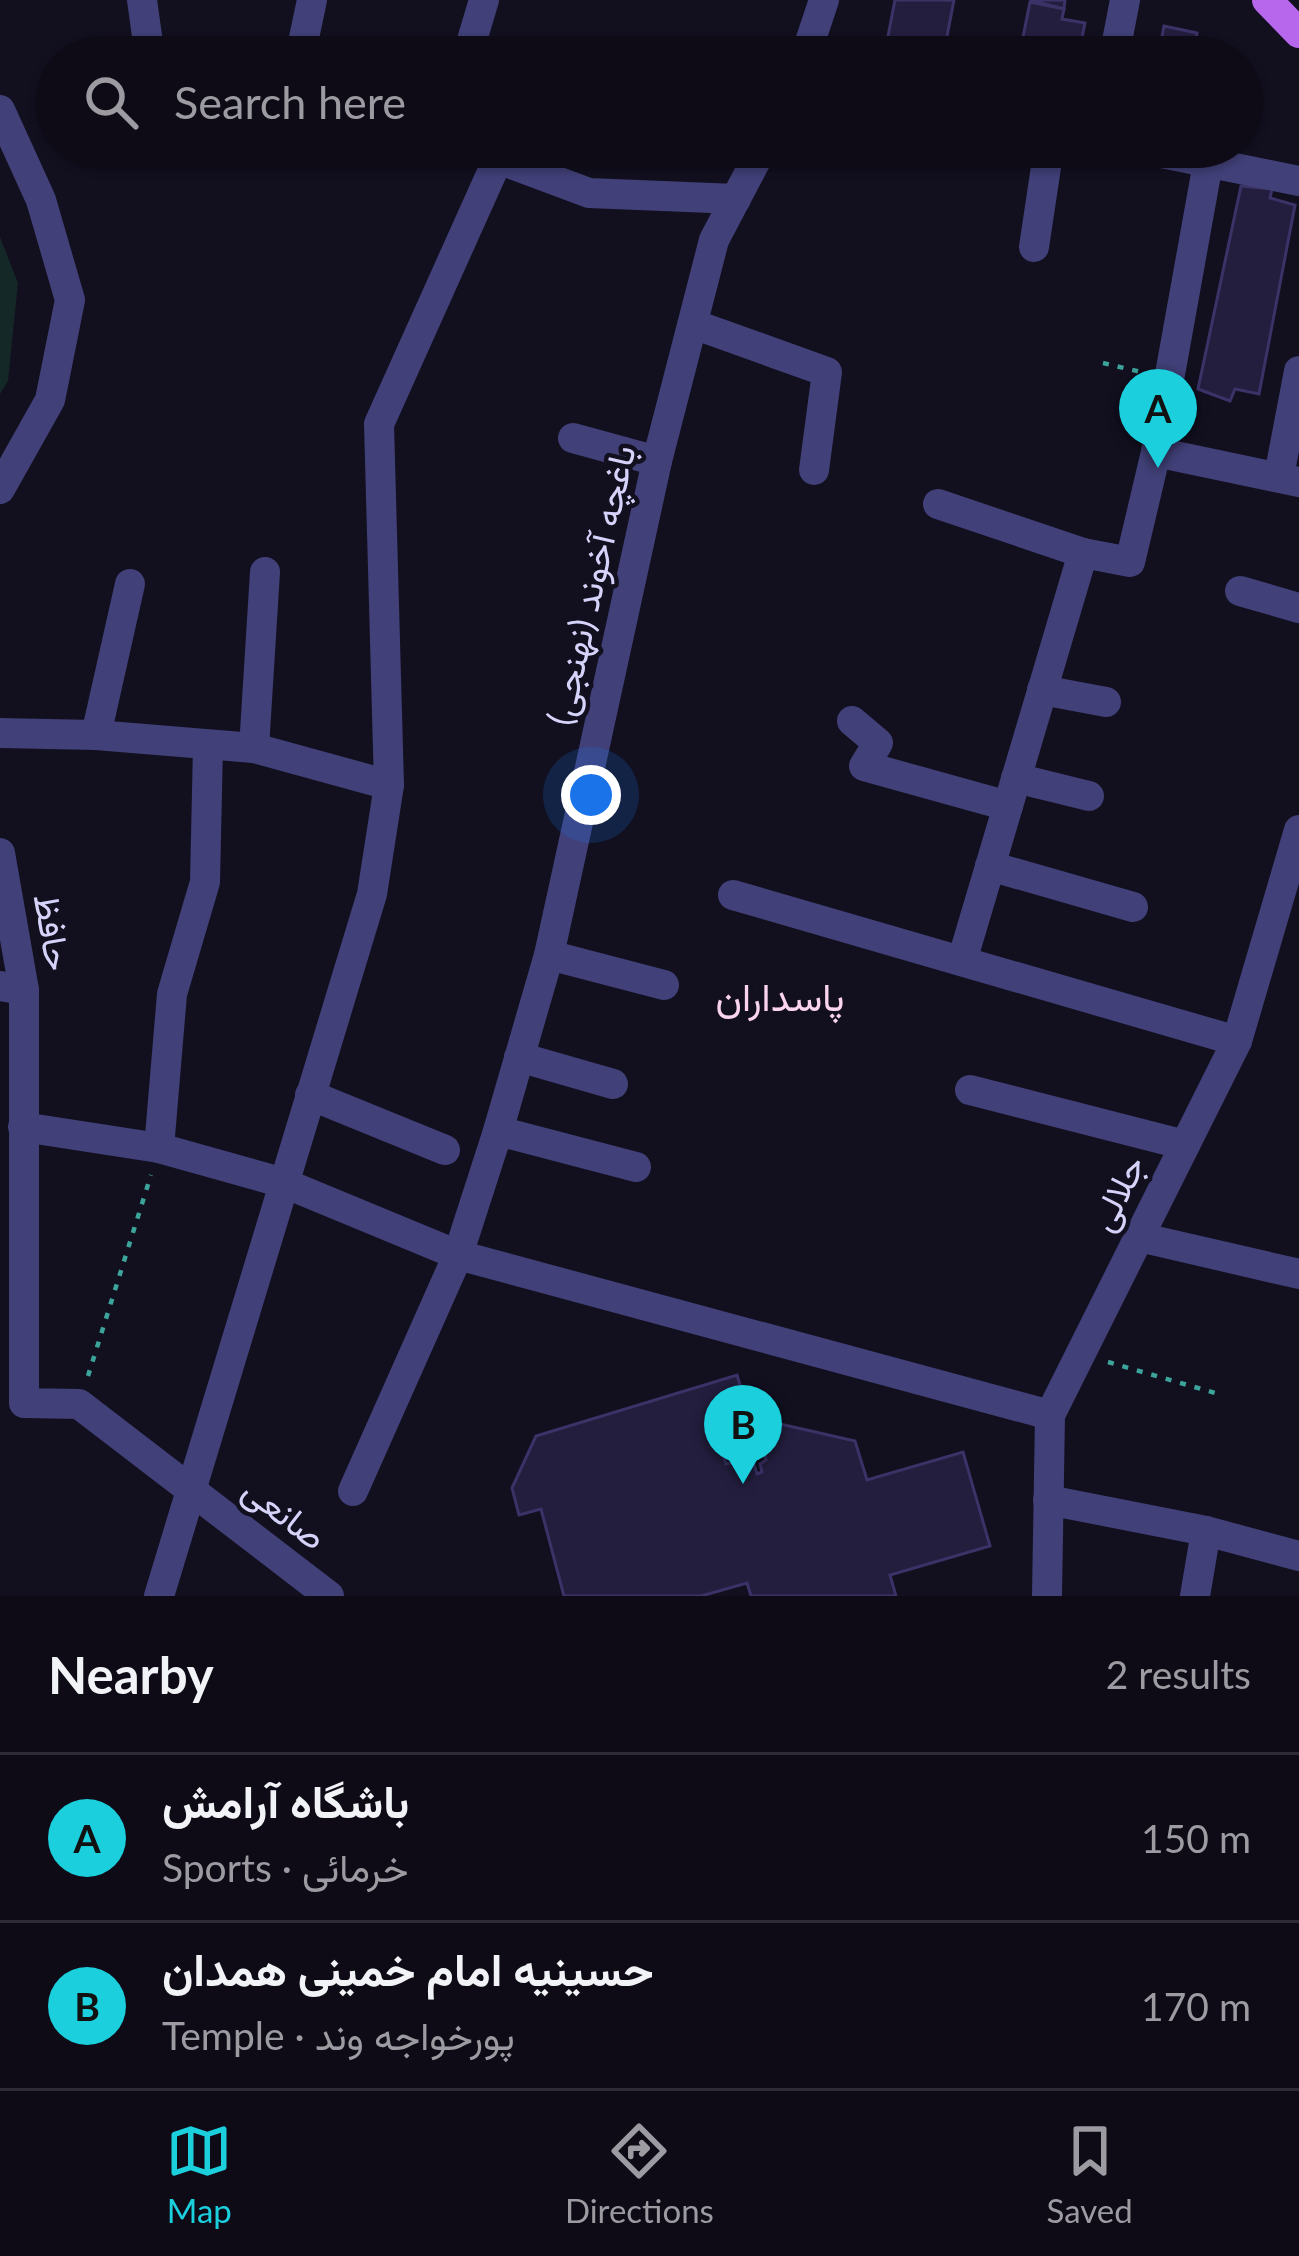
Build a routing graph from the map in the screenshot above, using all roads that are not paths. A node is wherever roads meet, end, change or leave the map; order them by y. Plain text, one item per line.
1 (142, 0) edge
2 (312, 0) edge
3 (484, 0) edge
4 (824, 0) edge
5 (1125, 0) edge
6 (1267, 0) edge
7 (1298, 34) edge
8 (147, 36) edge
9 (304, 36) edge
10 (473, 36) edge
11 (812, 36) edge
12 (1118, 36) edge
13 (0, 110) edge
14 (489, 168) edge
15 (530, 168) edge
16 (752, 168) edge
17 (1046, 168) edge
18 (1207, 168) edge
19 (1233, 168) edge
20 (1299, 181) edge
21 (736, 199) junction
22 (1034, 248) dead end
23 (693, 324) junction
24 (1299, 371) edge
25 (573, 438) dead end
26 (1156, 452) junction
27 (657, 461) junction
28 (814, 470) dead end
29 (1289, 479) edge
30 (0, 489) edge
31 (938, 504) dead end
32 (1083, 553) junction
33 (265, 572) dead end
34 (130, 584) dead end
35 (1240, 591) dead end
36 (1299, 608) edge
37 (1042, 690) junction
38 (1106, 702) dead end
39 (852, 721) dead end
40 (0, 733) edge
41 (96, 735) junction
42 (208, 746) junction
43 (254, 748) junction
44 (388, 785) junction
45 (1012, 792) junction
46 (1089, 796) dead end
47 (1299, 830) edge
48 (0, 853) edge
49 (990, 866) junction
50 (733, 895) dead end
51 (1133, 907) dead end
52 (549, 955) junction
53 (962, 962) junction
54 (664, 985) dead end
55 (12, 988) edge
56 (1237, 1041) junction
57 (519, 1057) junction
58 (613, 1084) dead end
59 (970, 1090) dead end
60 (310, 1095) junction
61 (23, 1127) junction
62 (498, 1131) junction
63 (1185, 1144) junction
64 (159, 1148) junction
65 (445, 1150) dead end
66 (636, 1167) dead end
67 (284, 1183) junction
68 (1139, 1237) junction
69 (458, 1255) junction
70 (1299, 1274) edge
71 (12, 1402) edge
72 (1050, 1415) junction
73 (192, 1490) junction
74 (353, 1491) dead end
75 (1048, 1500) junction
76 (1205, 1531) junction
77 (1299, 1556) edge
78 (159, 1596) edge
79 (329, 1596) edge
80 (1047, 1596) edge
81 (1196, 1596) edge

1 - 8 street
2 - 9 street
3 - 10 street
4 - 11 street
5 - 12 street
6 - 7 main road
13 - 30 street
14 - 44 street
15 - 21 street
16 - 21 street, باغچه آخوند (نهنجی)
17 - 22 street
18 - 26 street
19 - 20 street
21 - 23 street, باغچه آخوند (نهنجی)
23 - 27 street, باغچه آخوند (نهنجی)
23 - 28 street
24 - 29 street
25 - 27 street
26 - 29 street
26 - 32 street
27 - 52 street, باغچه آخوند (نهنجی)
31 - 32 street
32 - 37 street
33 - 43 street
34 - 41 street
35 - 36 street
37 - 38 street
37 - 45 street
39 - 45 street
40 - 41 street
41 - 42 street
42 - 43 street
42 - 64 street
43 - 44 street
44 - 60 street
45 - 46 street
45 - 49 street
47 - 56 street, جلالی
48 - 55 street, حافظ
49 - 51 street
49 - 53 street
50 - 53 street
52 - 54 street
52 - 57 street, باغچه آخوند (نهنجی)
53 - 56 street
55 - 61 street, حافظ
56 - 63 street, جلالی
57 - 58 street
57 - 62 street, باغچه آخوند (نهنجی)
59 - 63 street
60 - 65 street
60 - 67 street
61 - 64 street
61 - 71 street, حافظ
62 - 66 street
62 - 69 street, باغچه آخوند (نهنجی)
63 - 68 street, جلالی
64 - 67 street
67 - 69 street
67 - 73 street
68 - 70 street
68 - 72 street, جلالی
69 - 72 street
69 - 74 street, باغچه آخوند (نهنجی)
71 - 73 street, حافظ
72 - 75 street, جلالی
73 - 78 street
73 - 79 street, صانعی
75 - 76 street
75 - 80 street, جلالی
76 - 77 street
76 - 81 street

